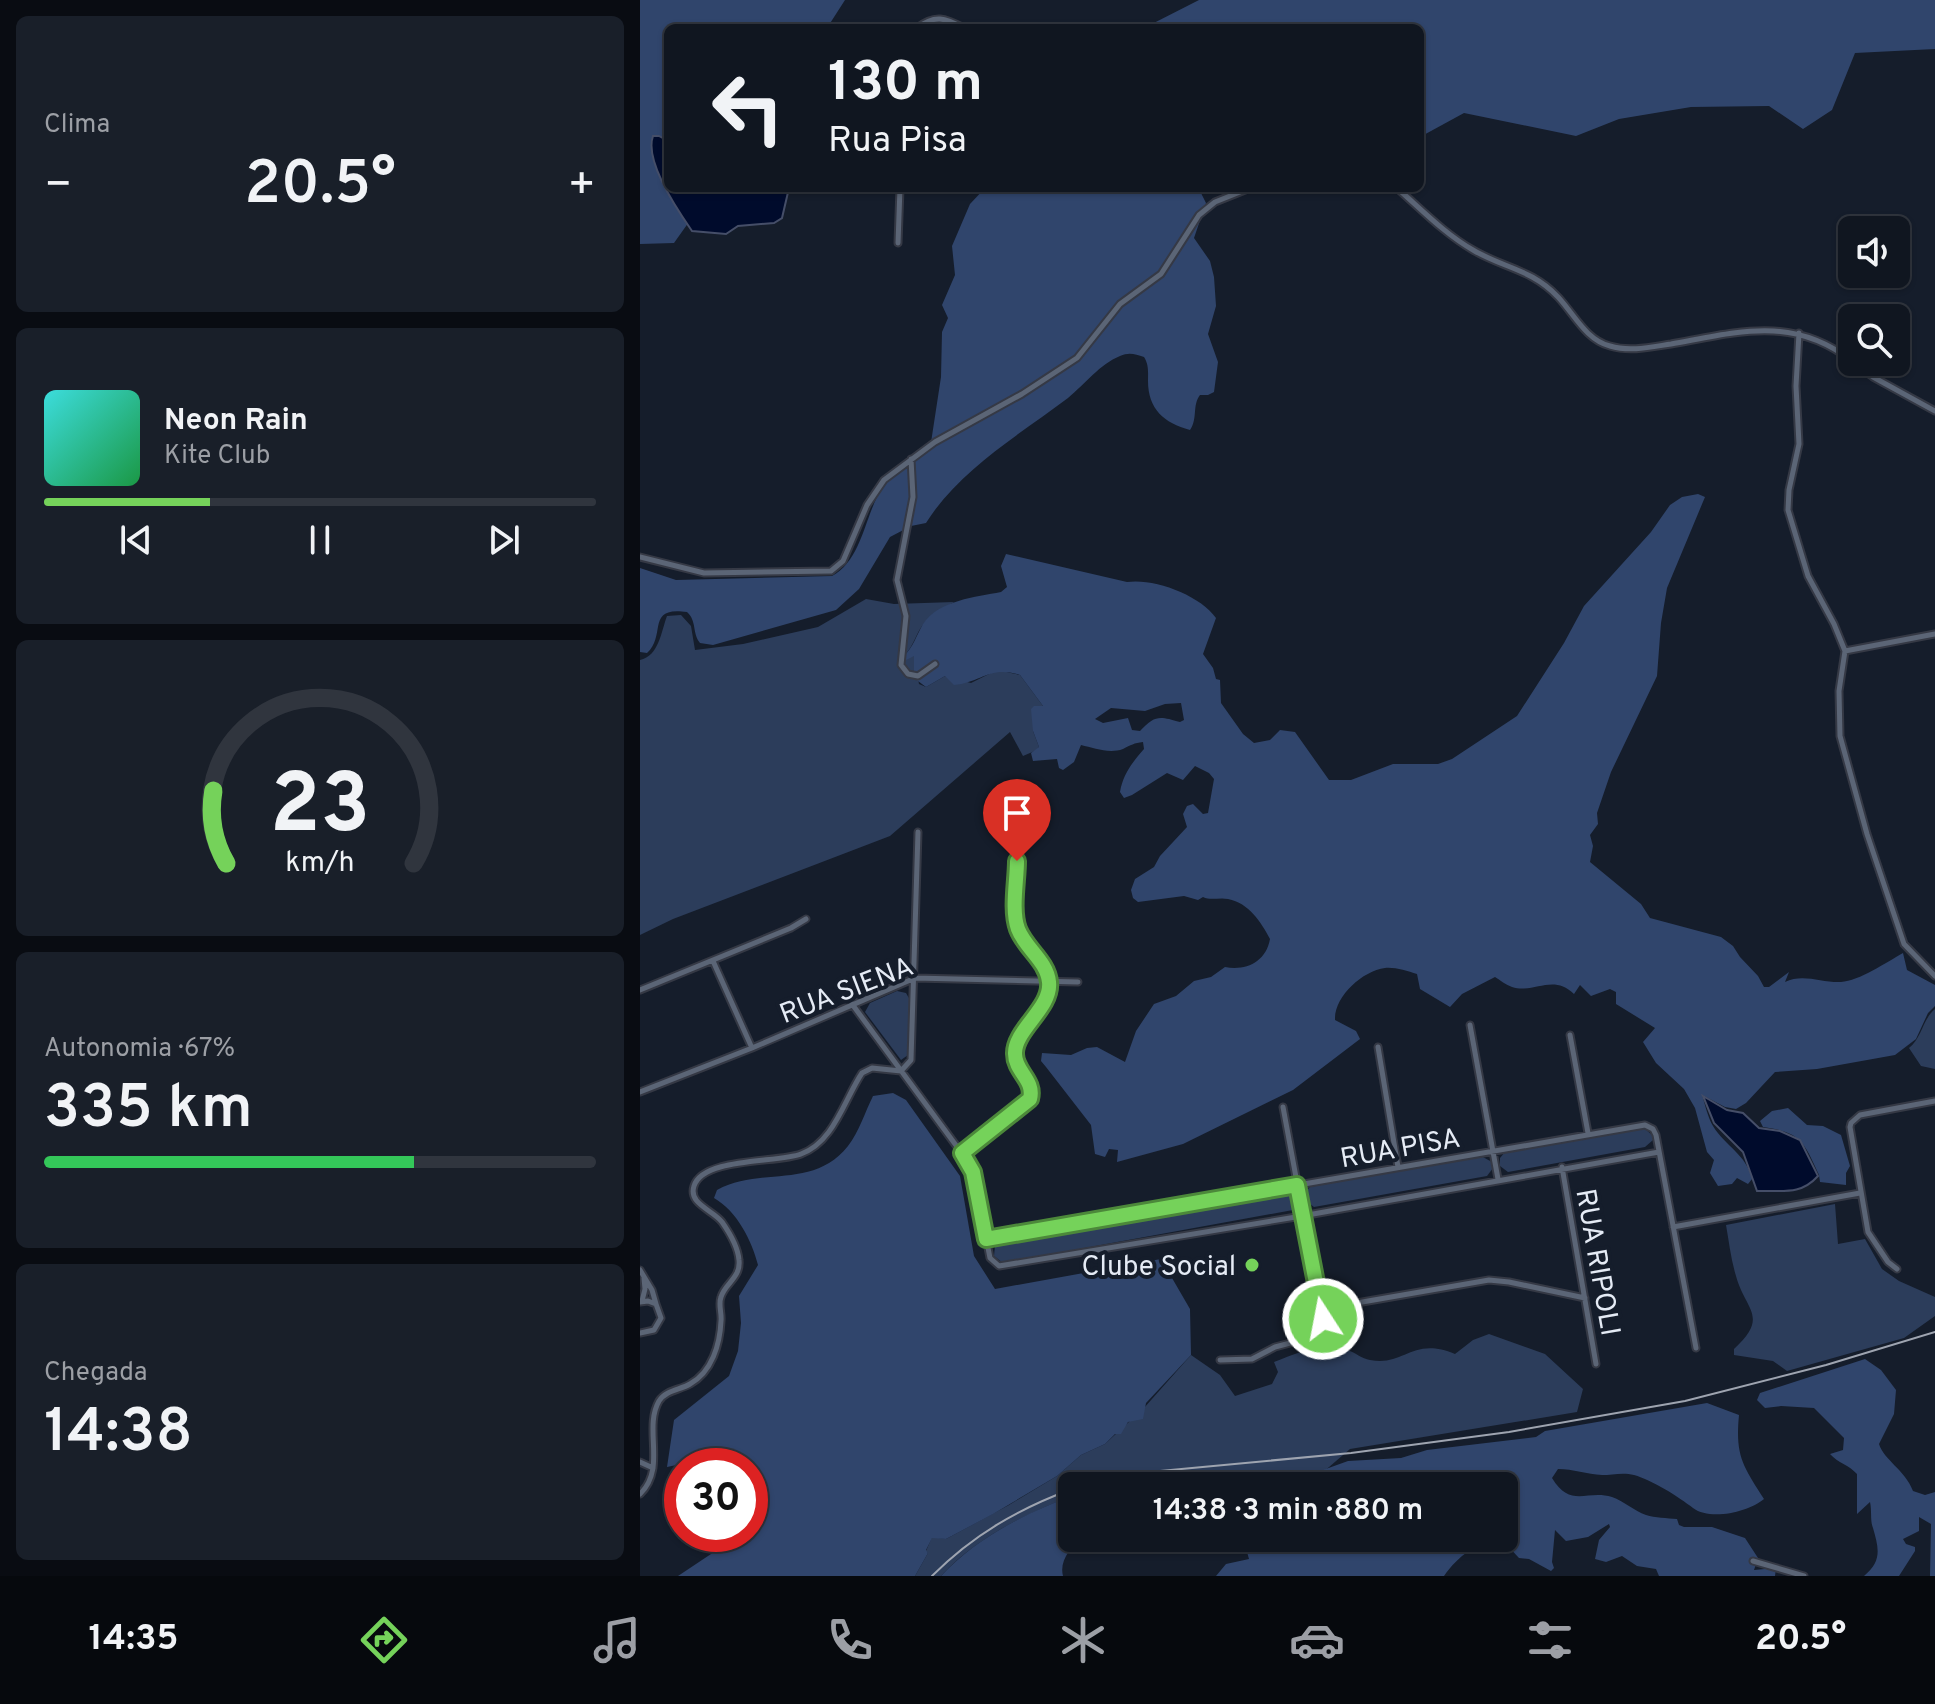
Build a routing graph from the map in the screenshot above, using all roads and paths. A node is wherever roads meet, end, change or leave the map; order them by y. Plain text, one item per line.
1 (924, 24) edge
2 (956, 24) edge
3 (900, 192) edge
4 (1240, 192) edge
5 (1402, 192) edge
6 (898, 243) dead end
7 (1799, 333) junction
8 (1838, 352) edge
9 (1873, 376) edge
10 (1934, 409) edge
11 (911, 458) junction
12 (640, 557) edge
13 (1935, 634) edge
14 (1845, 651) junction
15 (935, 664) dead end
16 (1006, 789) dead end
17 (918, 832) dead end
18 (806, 919) dead end
19 (713, 961) junction
20 (1935, 976) edge
21 (915, 978) junction
22 (1049, 981) junction
23 (1078, 982) dead end
24 (640, 990) edge
25 (852, 1004) junction
26 (1470, 1025) dead end
27 (1570, 1035) dead end
28 (1378, 1047) dead end
29 (752, 1048) junction
30 (901, 1071) junction
31 (640, 1092) edge
32 (1935, 1101) edge
33 (1283, 1107) dead end
34 (1588, 1133) junction
35 (1493, 1150) junction
36 (1659, 1152) junction
37 (962, 1153) junction
38 (1398, 1167) junction
39 (1562, 1167) junction
40 (1498, 1179) junction
41 (1297, 1185) junction
42 (1860, 1193) junction
43 (1302, 1216) junction
44 (1673, 1227) junction
45 (986, 1239) junction
46 (1897, 1269) dead end
47 (640, 1270) edge
48 (643, 1277) junction
49 (1585, 1298) junction
50 (641, 1302) edge
51 (656, 1304) junction
52 (1322, 1309) junction
53 (640, 1333) edge
54 (1696, 1348) dead end
55 (1220, 1360) dead end
56 (1596, 1364) dead end
57 (640, 1462) edge
58 (653, 1468) junction
59 (640, 1494) edge
60 (1753, 1561) dead end
61 (1804, 1576) edge

1 - 2 street
3 - 6 street
4 - 11 street
5 - 7 street
7 - 8 street
7 - 14 street
9 - 10 street
11 - 12 street
11 - 15 street
13 - 14 street
14 - 20 street
16 - 22 street
17 - 21 street
18 - 19 street
19 - 24 street
19 - 29 street
21 - 22 street, RUA SIENA
21 - 25 street, RUA SIENA
21 - 30 street
22 - 23 street, RUA SIENA
22 - 37 street
25 - 29 street, RUA SIENA
25 - 30 street
26 - 35 street
27 - 34 street
28 - 38 street
29 - 31 street, RUA SIENA
30 - 37 street
30 - 58 street
32 - 42 street
33 - 41 street
34 - 35 street, RUA PISA
34 - 36 street, RUA PISA
35 - 38 street, RUA PISA
35 - 40 street
36 - 39 street
36 - 44 street
37 - 45 street
38 - 41 street, RUA PISA
39 - 40 street
39 - 49 street, RUA RIPOLI
40 - 43 street
41 - 43 street
41 - 45 street, RUA PISA
42 - 44 street
42 - 46 street
43 - 45 street
43 - 52 street
44 - 54 street
47 - 48 street
48 - 50 street
48 - 51 street
49 - 52 street
49 - 56 street, RUA RIPOLI
50 - 51 street
51 - 53 street
52 - 55 street
57 - 58 street
58 - 59 street
60 - 61 street

